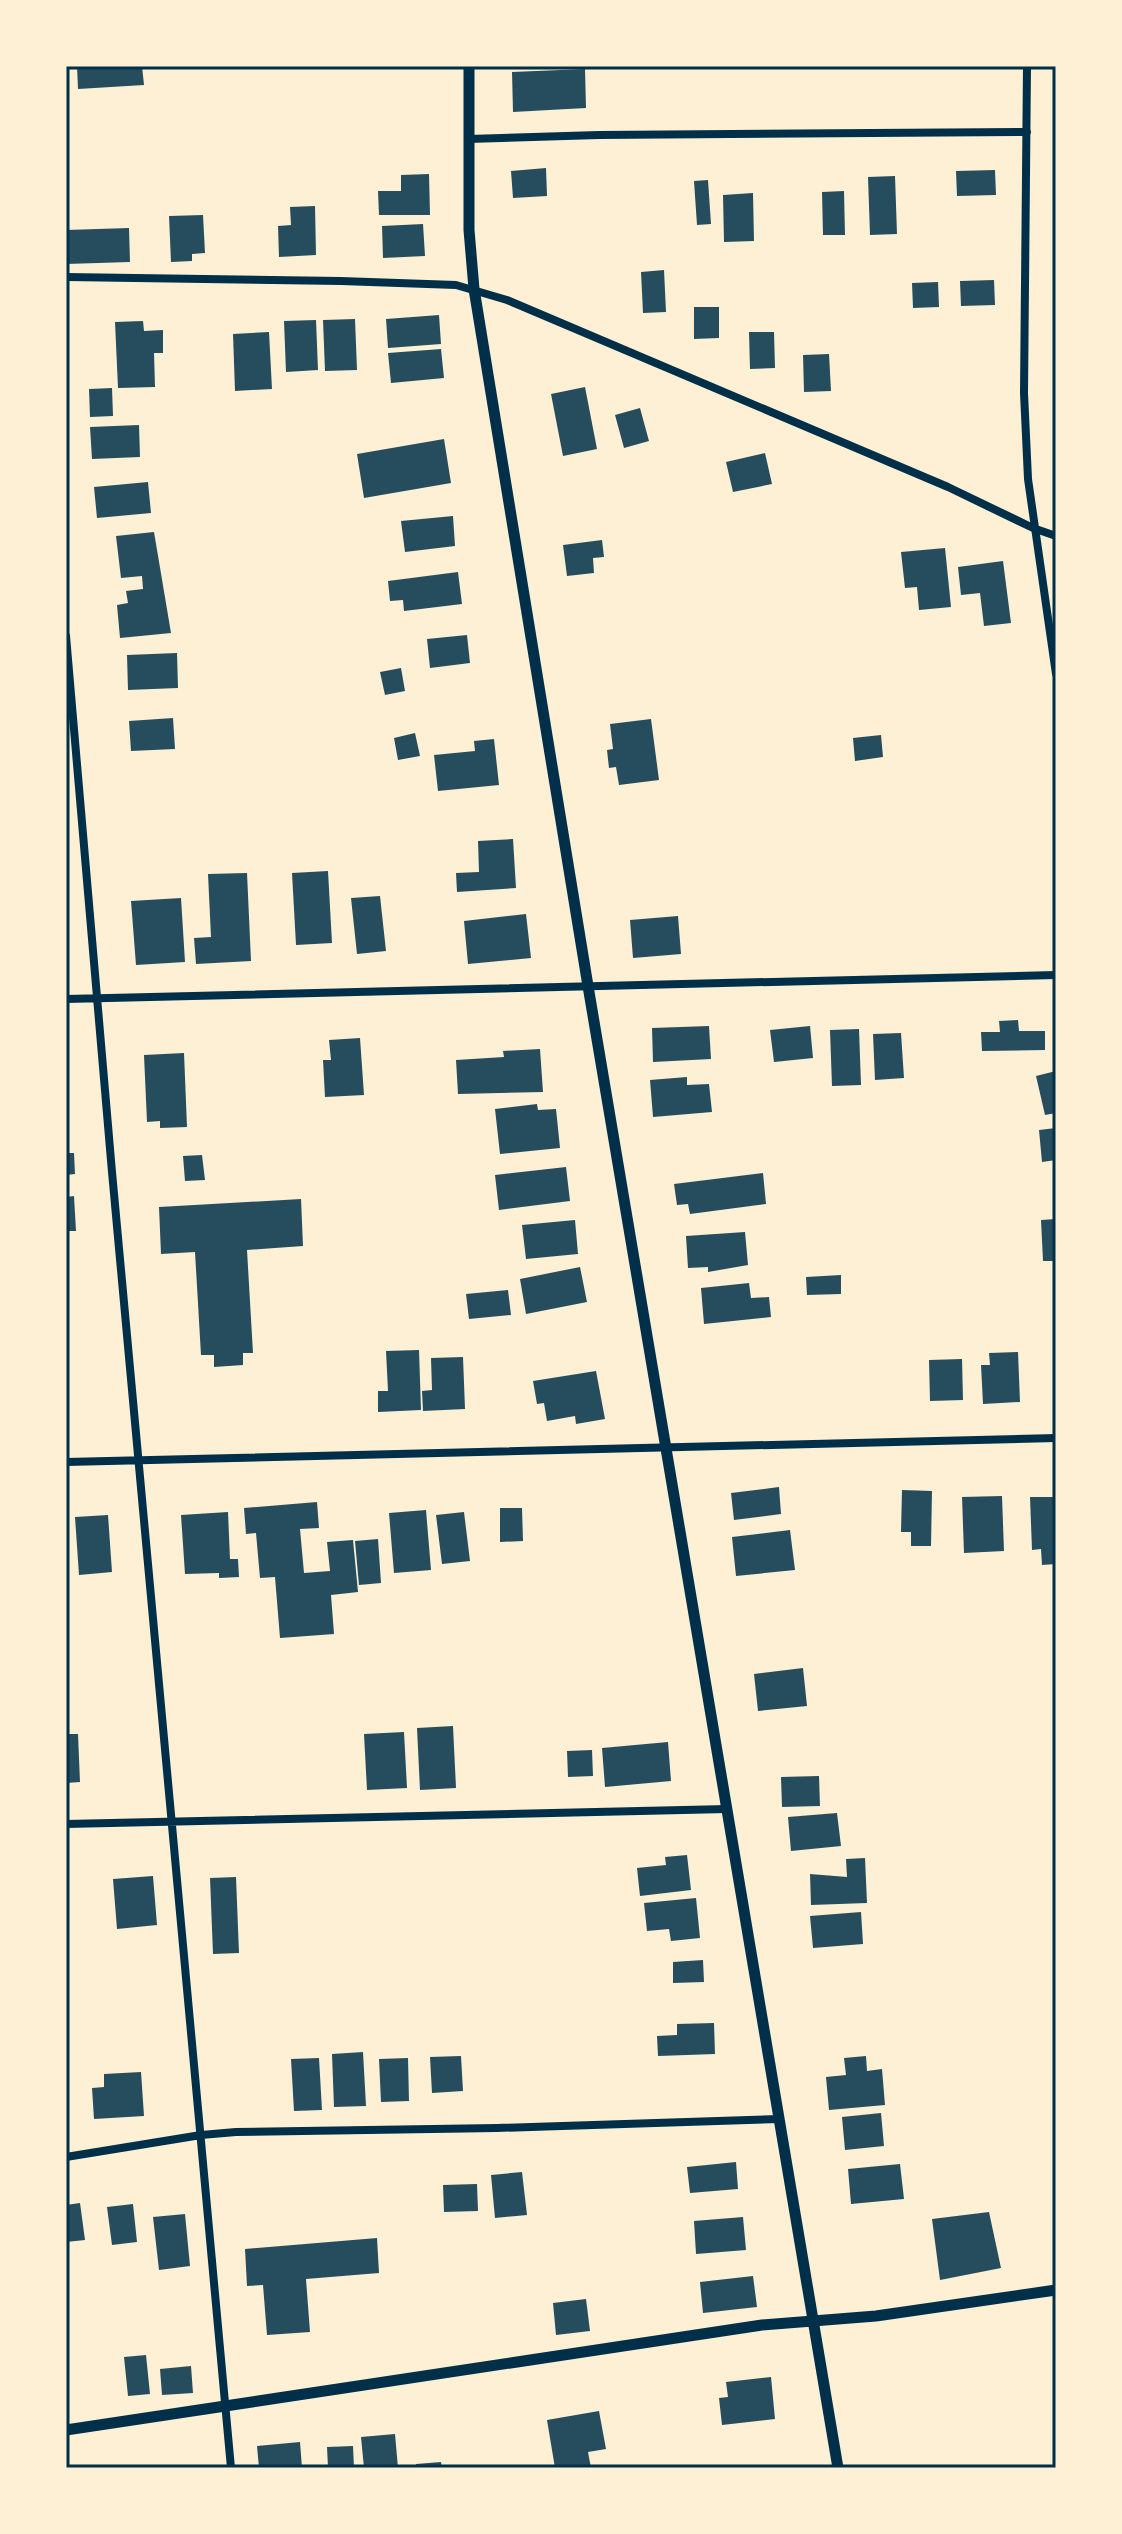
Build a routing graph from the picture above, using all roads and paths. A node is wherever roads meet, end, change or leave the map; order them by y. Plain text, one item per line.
1 (469, 66) edge
2 (1027, 66) edge
3 (1027, 132) junction
4 (468, 139) junction
5 (66, 277) edge
6 (474, 289) junction
7 (1033, 528) junction
8 (1056, 536) edge
9 (66, 636) edge
10 (1056, 674) edge
11 (1056, 975) edge
12 (588, 986) junction
13 (98, 998) junction
14 (66, 999) edge
15 (1056, 1438) edge
16 (667, 1447) junction
17 (138, 1460) junction
18 (66, 1462) edge
19 (727, 1809) junction
20 (173, 1822) junction
21 (66, 1824) edge
22 (779, 2119) junction
23 (201, 2135) junction
24 (66, 2157) edge
25 (1056, 2290) edge
26 (813, 2321) junction
27 (225, 2406) junction
28 (66, 2430) edge
29 (231, 2468) edge
30 (838, 2468) edge

1 - 4 street
2 - 3 street
3 - 4 street
3 - 7 street
4 - 6 street
5 - 6 street
6 - 7 street
6 - 12 street
7 - 8 street
7 - 10 street
9 - 13 street
11 - 12 street
12 - 13 street
12 - 16 street
13 - 14 street
13 - 17 street
15 - 16 street
16 - 17 street
16 - 19 street
17 - 18 street
17 - 20 street
19 - 20 street
19 - 22 street
20 - 21 street
20 - 23 street
22 - 23 street
22 - 26 street
23 - 24 street
23 - 27 street
25 - 26 street
26 - 27 street
26 - 30 street
27 - 28 street
27 - 29 street

